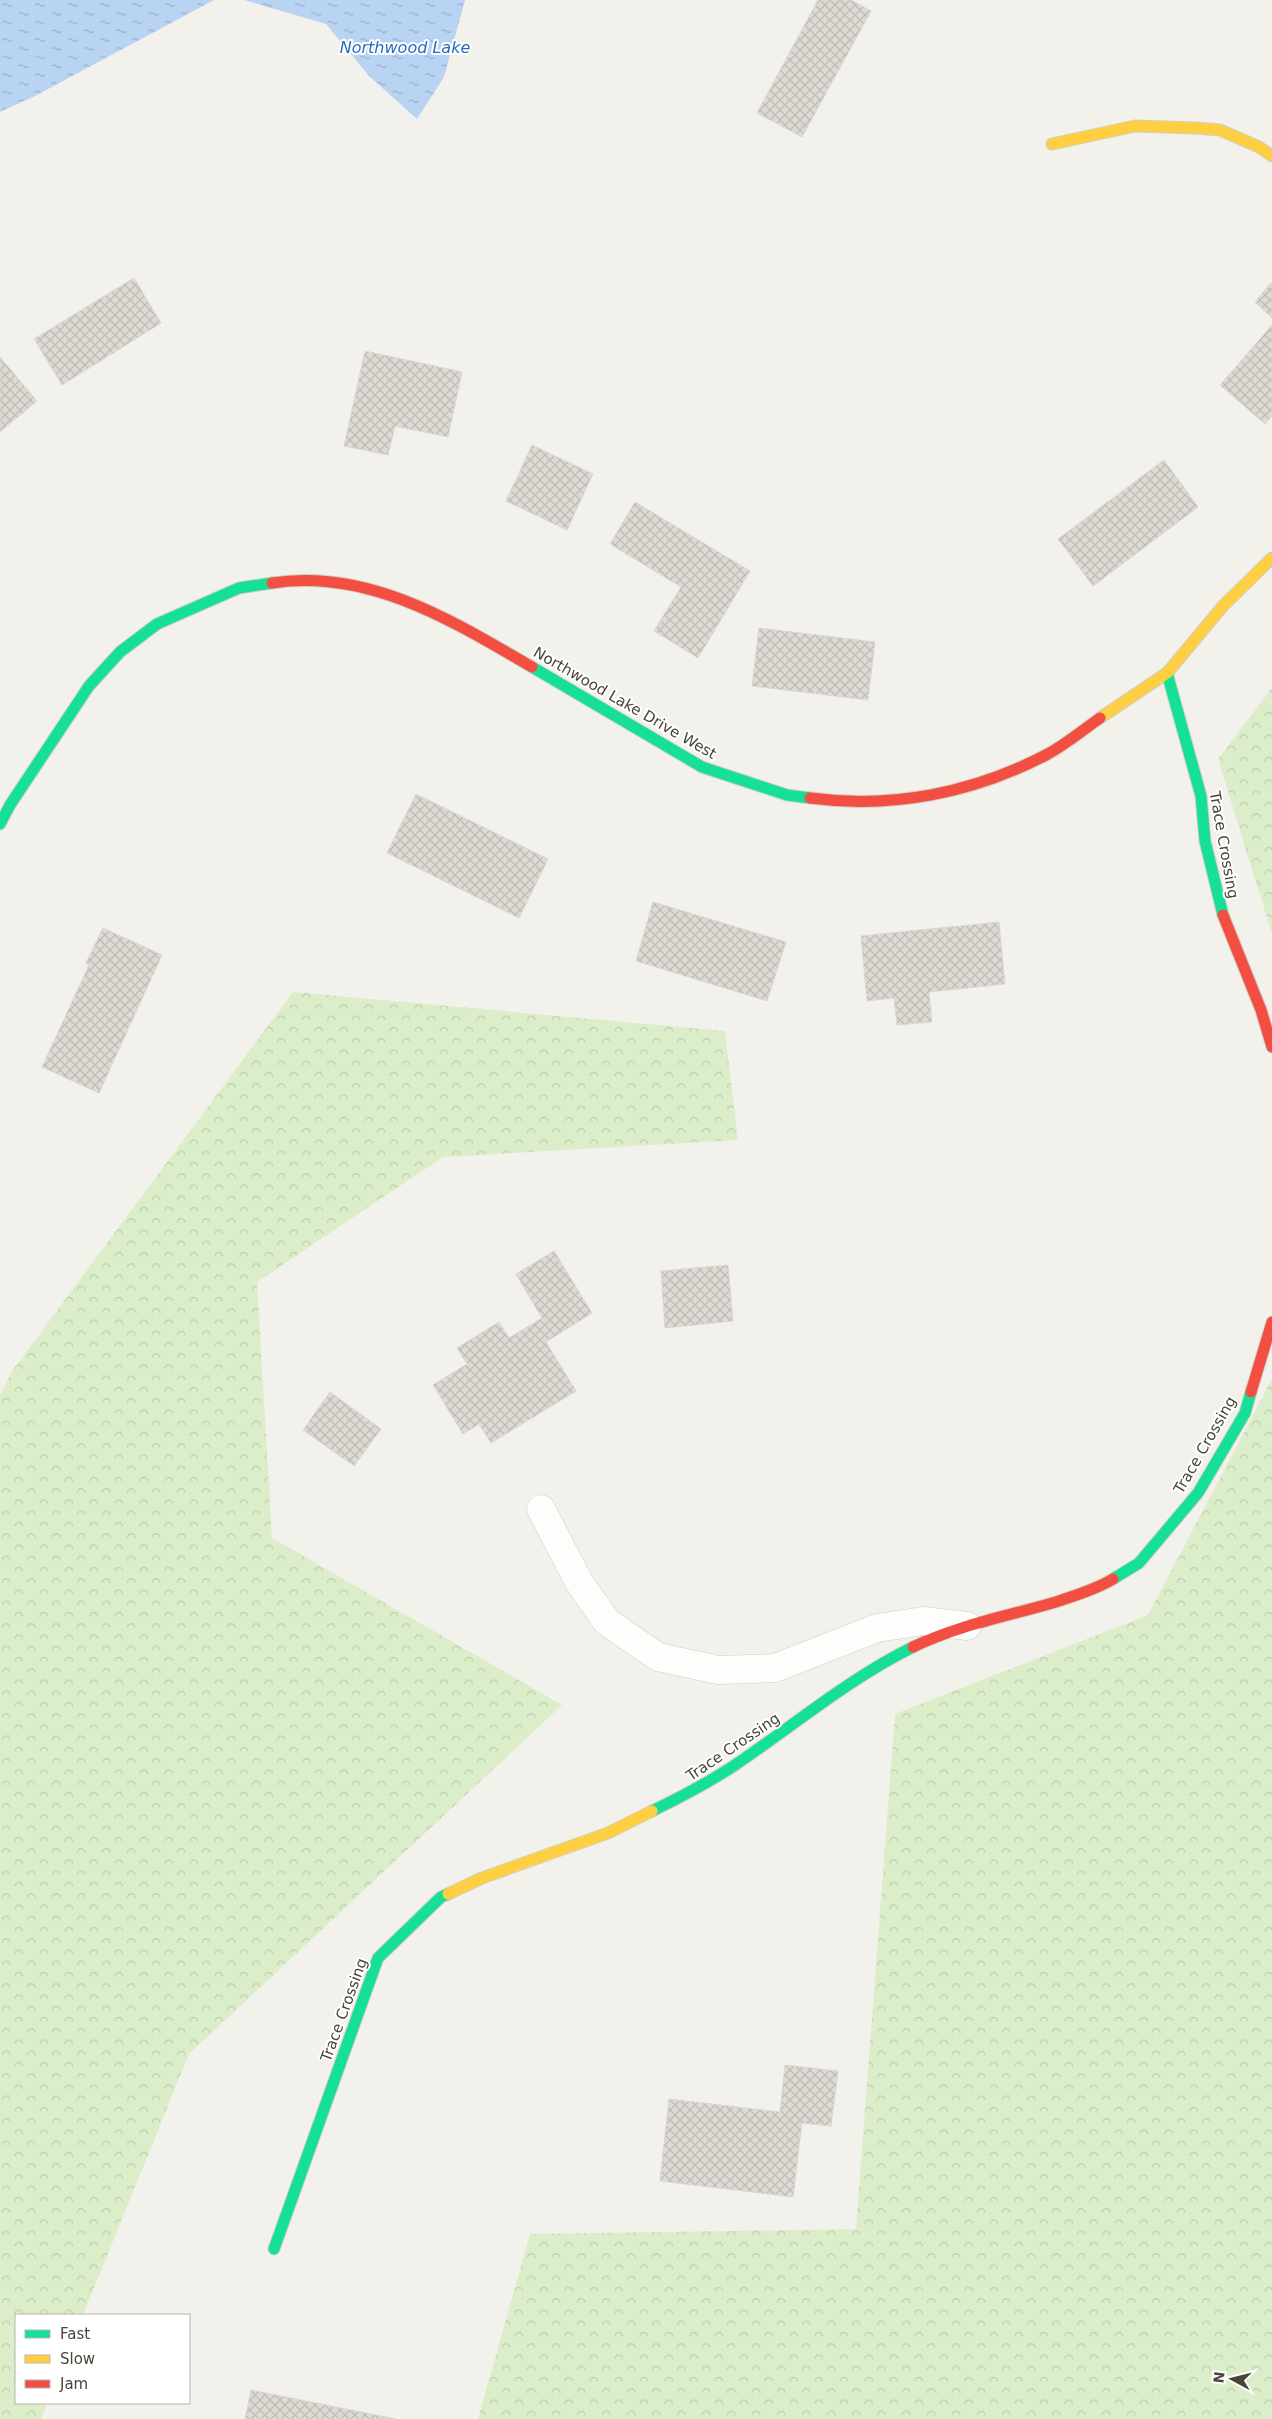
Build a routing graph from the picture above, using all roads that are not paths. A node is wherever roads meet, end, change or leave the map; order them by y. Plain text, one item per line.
1 (1052, 144) dead end
2 (1272, 156) edge
3 (1272, 558) edge
4 (1167, 673) junction
5 (0, 824) edge
6 (1272, 1047) edge
7 (1272, 1322) edge
8 (541, 1509) dead end
9 (967, 1626) junction
10 (274, 2249) dead end

1 - 2 street
3 - 4 street, Northwood Lake Drive West
4 - 5 street, Northwood Lake Drive West
4 - 6 street, Trace Crossing
7 - 9 street, Trace Crossing
8 - 9 street
9 - 10 street, Trace Crossing

